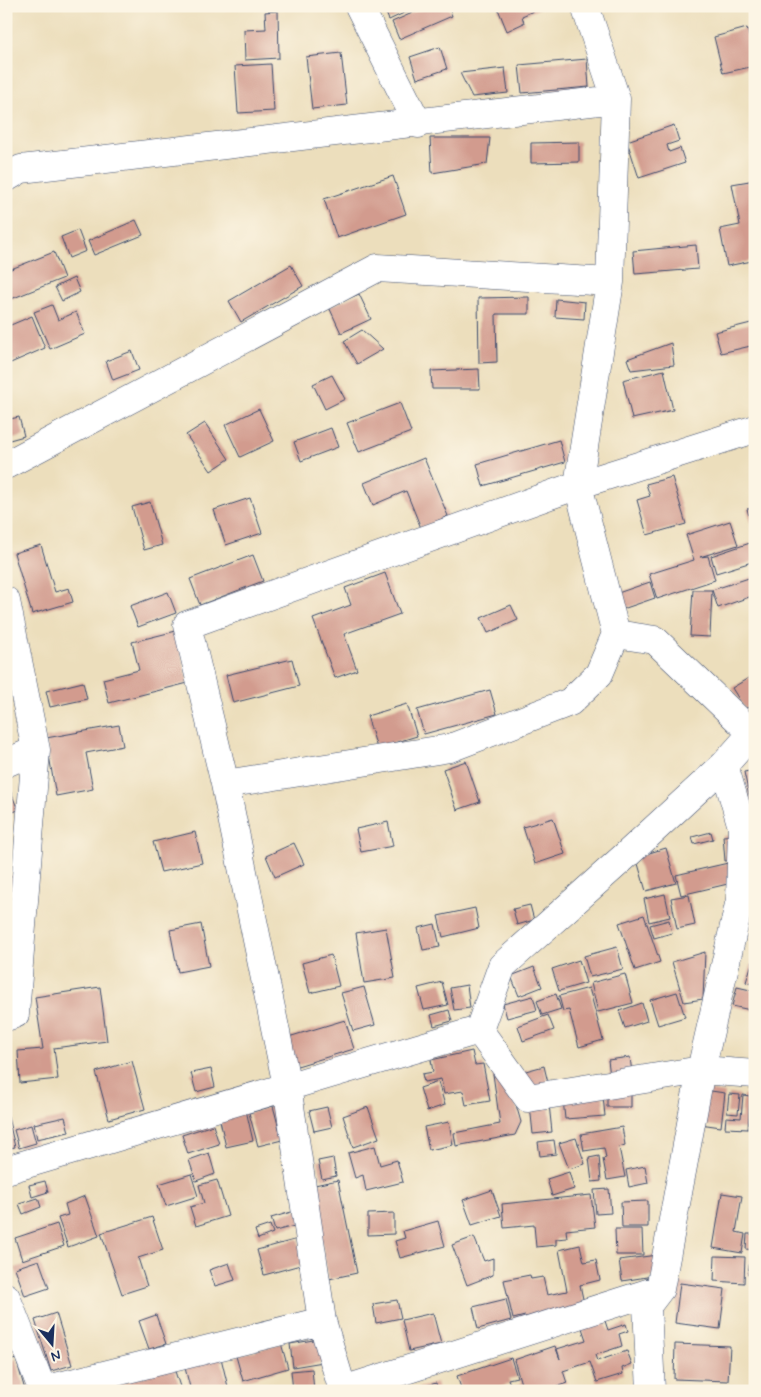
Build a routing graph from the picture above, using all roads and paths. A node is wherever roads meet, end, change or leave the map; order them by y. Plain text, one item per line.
1 (359, 6) edge
2 (585, 6) edge
3 (616, 100) junction
4 (418, 124) junction
5 (6, 178) edge
6 (610, 282) junction
7 (755, 429) edge
8 (6, 465) edge
9 (578, 485) junction
10 (6, 601) edge
11 (616, 634) junction
12 (753, 731) edge
13 (36, 750) junction
14 (6, 763) edge
15 (724, 765) junction
16 (225, 784) junction
17 (6, 1017) edge
18 (479, 1030) junction
19 (701, 1070) junction
20 (755, 1074) edge
21 (287, 1086) junction
22 (6, 1170) edge
23 (660, 1289) junction
24 (6, 1297) edge
25 (322, 1321) junction
26 (43, 1390) edge
27 (343, 1390) edge
28 (651, 1391) edge

1 - 4 street
2 - 3 street
3 - 4 street
3 - 6 street
4 - 5 street
6 - 8 street
6 - 9 street
7 - 9 street
9 - 11 street
9 - 16 street
10 - 13 street
11 - 12 street
11 - 16 street
12 - 15 street
13 - 14 street
13 - 17 street
15 - 18 street
15 - 19 street
16 - 21 street
18 - 19 street
18 - 21 street
19 - 20 street
19 - 23 street
21 - 22 street
21 - 25 street
23 - 27 street
23 - 28 street
24 - 26 street
25 - 26 street
25 - 27 street

